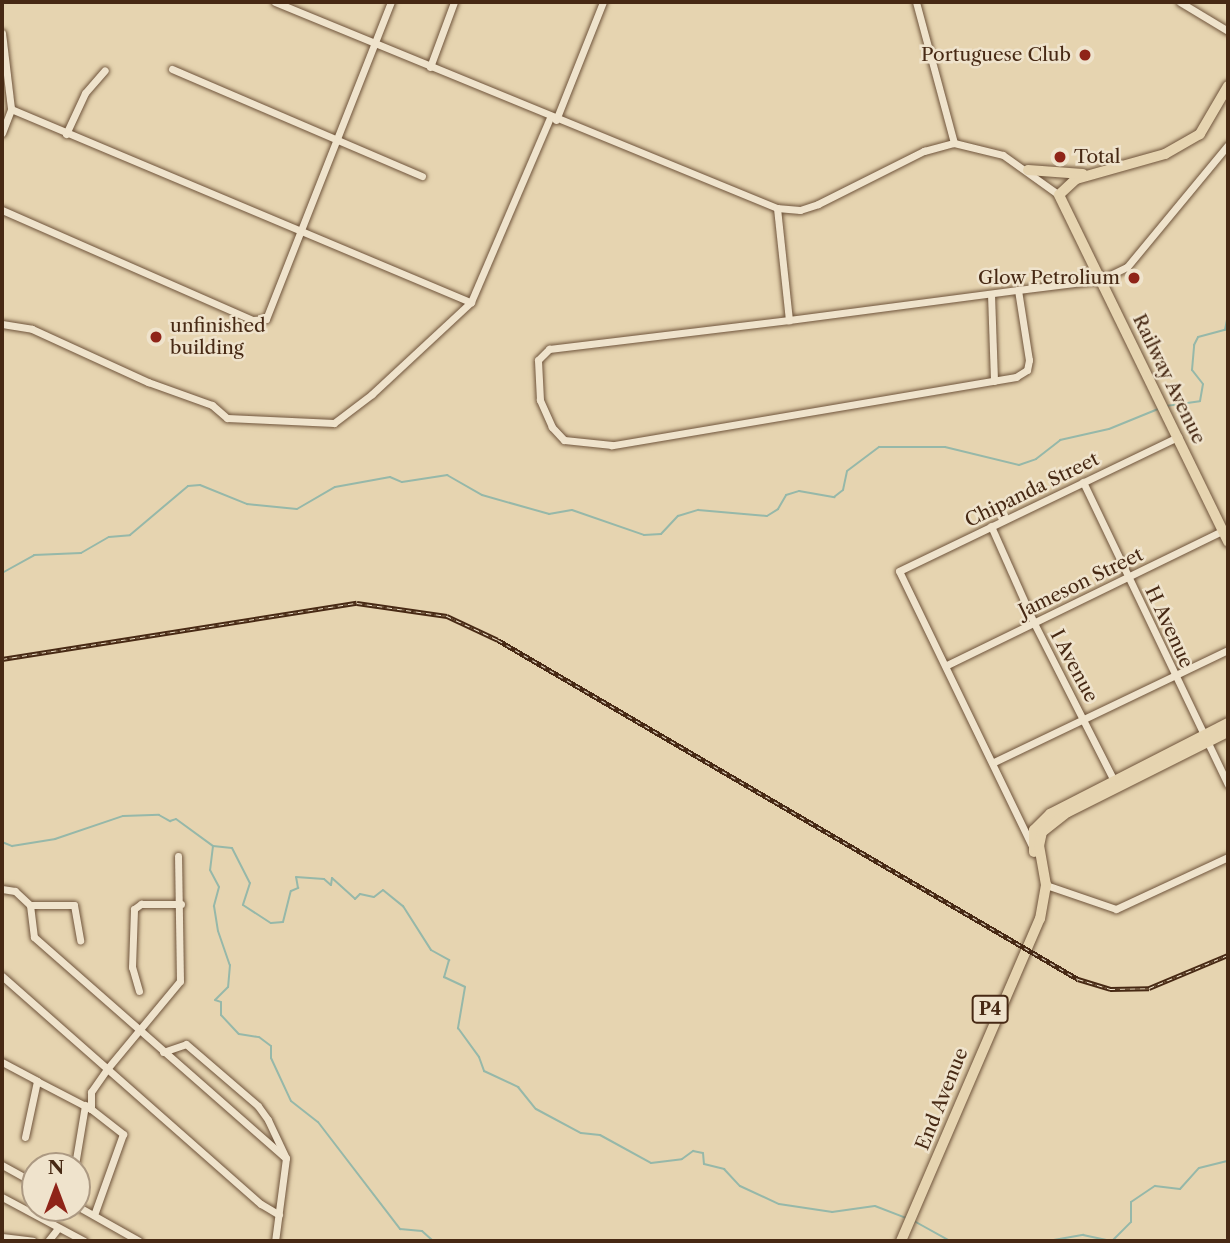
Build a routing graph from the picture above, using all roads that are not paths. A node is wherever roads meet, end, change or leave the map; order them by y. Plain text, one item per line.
1 (275, 2) edge
2 (391, 2) edge
3 (454, 2) edge
4 (603, 2) edge
5 (916, 2) edge
6 (1180, 2) edge
7 (1228, 31) edge
8 (2, 33) edge
9 (375, 43) junction
10 (430, 67) junction
11 (172, 69) dead end
12 (104, 70) dead end
13 (1228, 86) edge
14 (11, 109) junction
15 (553, 119) junction
16 (2, 133) edge
17 (66, 134) junction
18 (337, 143) junction
19 (954, 143) junction
20 (1228, 145) edge
21 (1028, 170) junction
22 (1091, 174) junction
23 (422, 176) dead end
24 (1059, 195) junction
25 (777, 208) junction
26 (2, 210) edge
27 (304, 233) junction
28 (1100, 281) junction
29 (1018, 290) junction
30 (991, 294) junction
31 (471, 302) junction
32 (789, 320) junction
33 (2, 324) edge
34 (995, 381) junction
35 (1178, 437) junction
36 (1083, 482) junction
37 (991, 526) junction
38 (1226, 530) edge
39 (1228, 542) edge
40 (899, 571) joint
41 (1128, 577) junction
42 (1034, 623) junction
43 (1228, 650) edge
44 (947, 665) junction
45 (1175, 675) junction
46 (1085, 719) junction
47 (1228, 723) edge
48 (1228, 732) edge
49 (1206, 739) junction
50 (994, 762) junction
51 (1114, 781) junction
52 (1228, 784) edge
53 (1014, 810) junction
54 (1038, 831) junction
55 (1033, 847) junction
56 (178, 856) dead end
57 (1228, 857) edge
58 (1046, 885) junction
59 (2, 889) edge
60 (181, 904) junction
61 (30, 905) junction
62 (80, 940) dead end
63 (2, 976) edge
64 (139, 990) dead end
65 (139, 1031) junction
66 (163, 1052) junction
67 (2, 1062) edge
68 (107, 1069) junction
69 (37, 1081) junction
70 (88, 1107) junction
71 (25, 1137) dead end
72 (78, 1152) edge
73 (286, 1158) junction
74 (2, 1165) edge
75 (21, 1175) edge
76 (923, 1189) junction
77 (2, 1197) edge
78 (91, 1213) edge
79 (94, 1214) junction
80 (279, 1214) junction
81 (58, 1228) junction
82 (2, 1237) edge
83 (135, 1240) edge
84 (33, 1241) edge
85 (48, 1241) edge
86 (84, 1241) edge
87 (275, 1241) edge
88 (901, 1241) edge

1 - 9 street
2 - 9 street
3 - 10 street
4 - 15 street
5 - 19 street
6 - 7 street
8 - 14 street
9 - 10 street
9 - 18 street
10 - 15 street
11 - 18 street
12 - 17 street
13 - 22 main road
14 - 16 street
14 - 17 street
15 - 25 street
15 - 31 street
17 - 27 street
18 - 23 street
18 - 27 street
19 - 21 street
19 - 25 street
20 - 28 street
21 - 22 main road
21 - 24 street
22 - 24 main road
24 - 28 main road, Railway Avenue
25 - 32 street
26 - 27 street
27 - 31 street
28 - 29 street
28 - 35 main road, Railway Avenue
29 - 30 street
29 - 34 street
30 - 32 street
30 - 34 street
31 - 33 street
32 - 34 street
35 - 36 street, Chipanda Street
35 - 38 main road, Railway Avenue
36 - 37 street, Chipanda Street
36 - 41 street, H Avenue
37 - 40 street, Chipanda Street
37 - 42 street, I Avenue
38 - 39 main road, Railway Avenue
38 - 41 street, Jameson Street
40 - 44 street, End Avenue
41 - 42 street, Jameson Street
41 - 45 street, H Avenue
42 - 44 street, Jameson Street
42 - 46 street, I Avenue
43 - 45 street
44 - 50 street, End Avenue
45 - 46 street
45 - 49 street, H Avenue
46 - 50 street
46 - 51 street, I Avenue
47 - 49 highway
48 - 49 highway
49 - 51 highway
49 - 52 street, H Avenue
49 - 54 highway
50 - 53 street, End Avenue
51 - 54 highway
53 - 54 street, End Avenue
53 - 55 street, End Avenue
54 - 55 highway, End Avenue / P4
54 - 58 highway, End Avenue / P4
55 - 76 highway, End Avenue / P4
56 - 60 street
57 - 58 street
58 - 76 highway, End Avenue / P4
59 - 61 street
60 - 64 street
60 - 65 street
61 - 62 street
61 - 65 street
63 - 68 street
65 - 66 street
65 - 68 street
66 - 73 street
66 - 73 street
67 - 69 street
68 - 70 street
68 - 80 street
69 - 70 street
69 - 71 street
70 - 72 street
70 - 79 street
73 - 80 street
74 - 75 street
76 - 88 highway, End Avenue / P4
77 - 81 street
78 - 79 street
79 - 83 street
80 - 87 street
81 - 85 street
81 - 86 street
82 - 84 street

